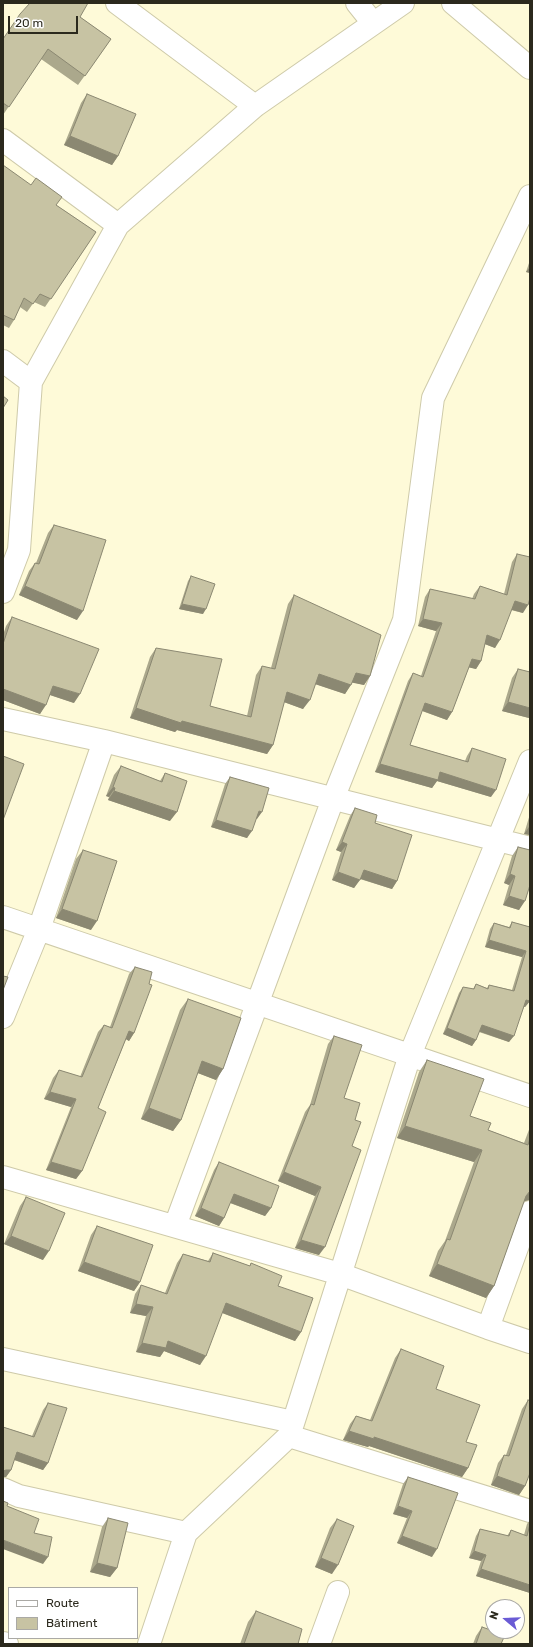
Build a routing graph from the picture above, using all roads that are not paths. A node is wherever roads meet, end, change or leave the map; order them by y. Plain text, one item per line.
1 (117, 3) edge
2 (357, 3) edge
3 (403, 3) edge
4 (453, 3) edge
5 (373, 23) junction
6 (530, 68) edge
7 (255, 106) junction
8 (3, 140) edge
9 (530, 196) edge
10 (118, 225) junction
11 (3, 361) edge
12 (31, 382) junction
13 (11, 544) edge
14 (3, 592) edge
15 (3, 719) edge
16 (104, 741) junction
17 (530, 761) edge
18 (333, 798) junction
19 (498, 840) junction
20 (530, 848) edge
21 (3, 917) edge
22 (39, 929) junction
23 (257, 1003) junction
24 (3, 1017) edge
25 (410, 1055) junction
26 (530, 1096) edge
27 (3, 1177) edge
28 (530, 1212) edge
29 (175, 1226) junction
30 (340, 1274) junction
31 (488, 1328) junction
32 (530, 1342) edge
33 (3, 1359) edge
34 (291, 1429) junction
35 (3, 1489) edge
36 (530, 1510) edge
37 (186, 1533) junction
38 (338, 1592) dead end
39 (3, 1643) edge
40 (7, 1644) edge
41 (149, 1644) edge
42 (319, 1644) edge

1 - 7 street
2 - 5 street
3 - 5 street
4 - 6 street
5 - 7 street
7 - 10 street
8 - 10 street
9 - 18 street
10 - 12 street
11 - 12 street
12 - 13 street
13 - 14 street
15 - 16 street
16 - 18 street
16 - 22 street
17 - 19 street
18 - 19 street
18 - 23 street
19 - 20 street
19 - 25 street
21 - 22 street
22 - 23 street
22 - 24 street
23 - 25 street
23 - 29 street
25 - 26 street
25 - 30 street
27 - 29 street
28 - 31 street
29 - 30 street
30 - 31 street
30 - 34 street
31 - 32 street
33 - 34 street
34 - 36 street
34 - 37 street
35 - 37 street
37 - 41 street
38 - 42 street
39 - 40 street

